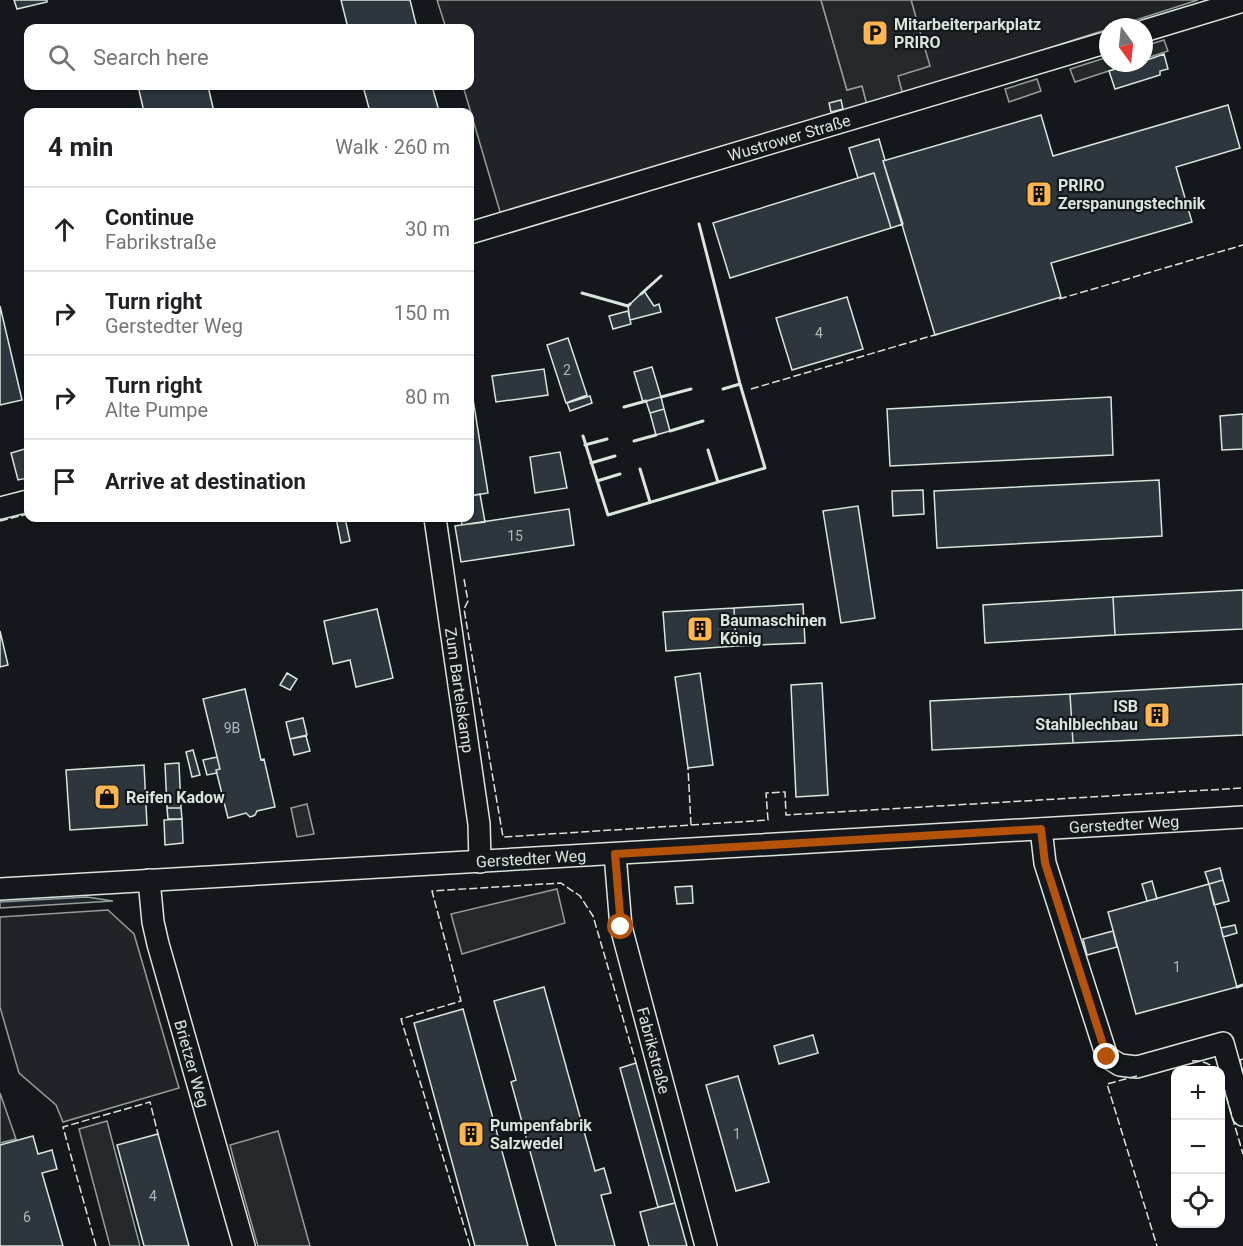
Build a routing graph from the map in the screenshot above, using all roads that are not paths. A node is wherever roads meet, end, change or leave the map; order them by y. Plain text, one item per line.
1 (1243, 1) edge
2 (1153, 28) edge
3 (1099, 45) edge
4 (474, 232) edge
5 (24, 502) edge
6 (0, 508) edge
7 (436, 522) edge
8 (1243, 817) edge
9 (1041, 829) junction
10 (615, 854) junction
11 (480, 862) junction
12 (149, 880) junction
13 (0, 889) edge
14 (1243, 1115) edge
15 (244, 1246) edge
16 (706, 1246) edge

1 - 2 street
3 - 4 street, Wustrower Straße
5 - 6 street
7 - 11 street, Zum Bartelskamp
8 - 9 street, Gerstedter Weg
9 - 10 street, Gerstedter Weg
9 - 14 street
10 - 11 street, Gerstedter Weg
10 - 16 street, Fabrikstraße
11 - 12 street, Gerstedter Weg
12 - 13 street, Gerstedter Weg
12 - 15 street, Brietzer Weg

